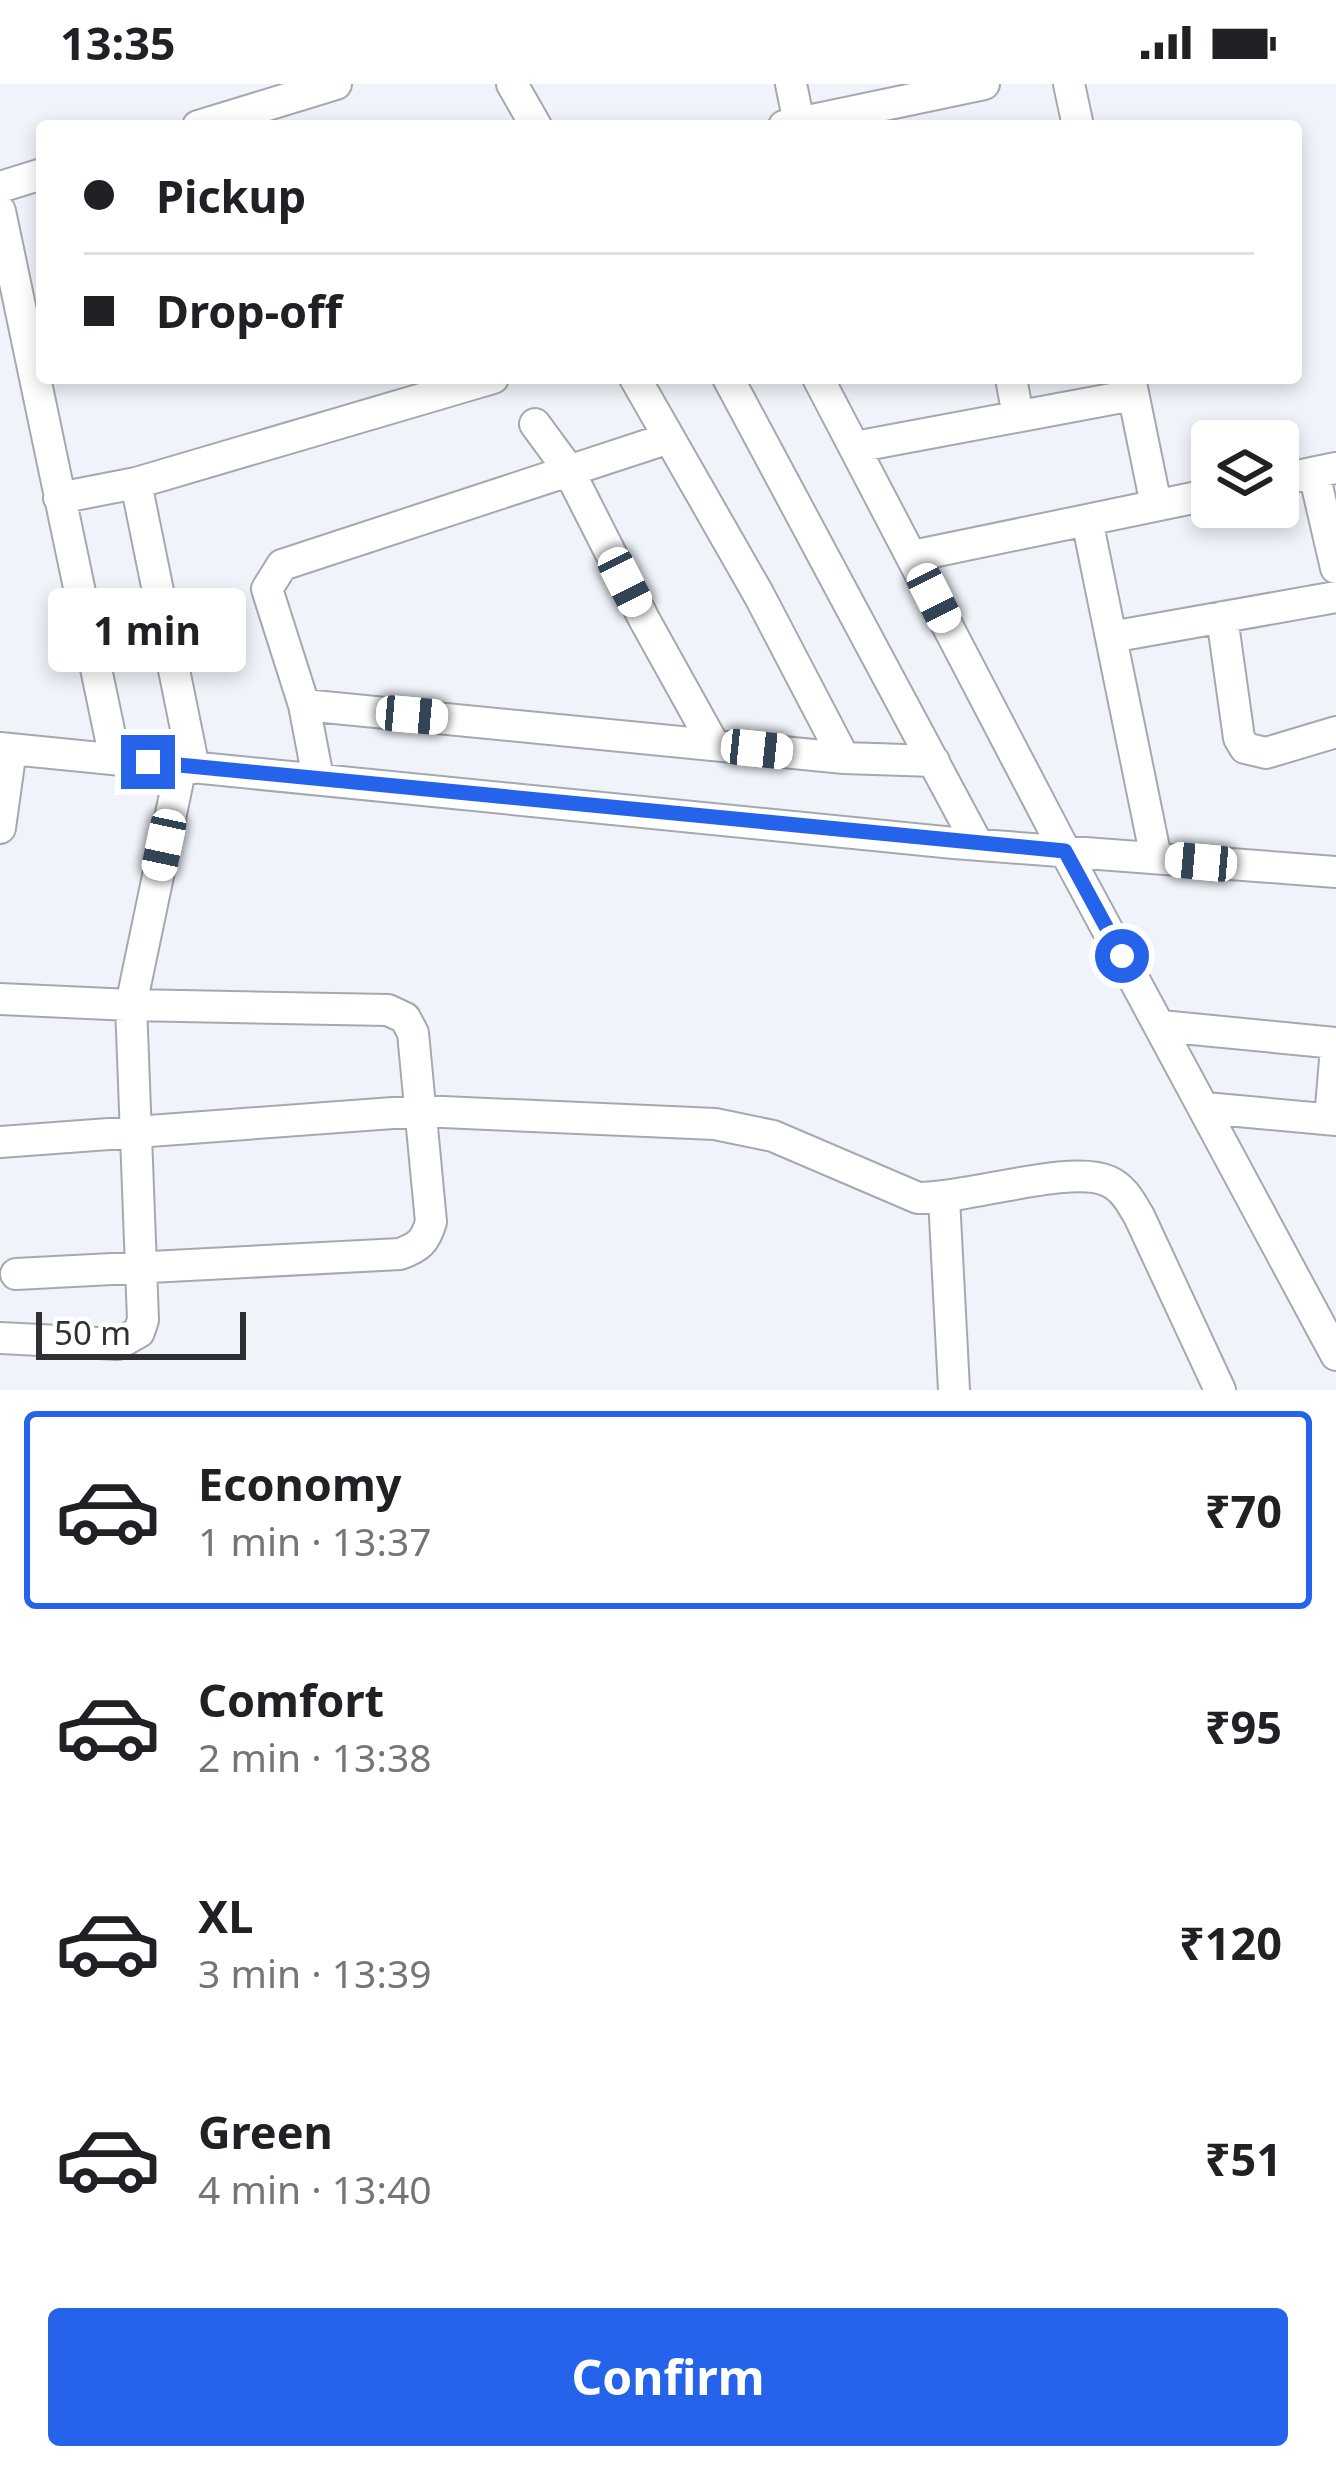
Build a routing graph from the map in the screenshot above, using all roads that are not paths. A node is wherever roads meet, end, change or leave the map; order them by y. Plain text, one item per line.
1 (336, 84) edge
2 (512, 84) edge
3 (791, 84) edge
4 (984, 84) edge
5 (1069, 84) edge
6 (222, 120) edge
7 (533, 120) edge
8 (792, 120) edge
9 (811, 120) edge
10 (1077, 120) edge
11 (36, 176) edge
12 (0, 187) edge
13 (0, 211) edge
14 (22, 337) edge
15 (473, 384) edge
16 (638, 384) edge
17 (731, 384) edge
18 (821, 384) edge
19 (1012, 384) edge
20 (1131, 386) edge
21 (1018, 416) junction
22 (535, 424) dead end
23 (669, 438) junction
24 (855, 446) junction
25 (568, 469) junction
26 (1325, 471) edge
27 (136, 483) junction
28 (58, 498) junction
29 (1191, 498) edge
30 (1156, 505) junction
31 (1087, 520) junction
32 (913, 556) junction
33 (1336, 568) edge
34 (1336, 597) edge
35 (1222, 617) junction
36 (1111, 637) junction
37 (304, 706) junction
38 (1336, 732) edge
39 (714, 745) junction
40 (6, 749) edge
41 (844, 758) junction
42 (115, 759) junction
43 (934, 761) junction
44 (188, 767) junction
45 (319, 778) junction
46 (0, 828) edge
47 (985, 846) junction
48 (1065, 851) junction
49 (1156, 858) junction
50 (1336, 872) edge
51 (0, 1000) edge
52 (131, 1005) junction
53 (1161, 1026) junction
54 (1336, 1046) edge
55 (1205, 1108) junction
56 (420, 1111) junction
57 (1333, 1120) edge
58 (135, 1131) junction
59 (0, 1142) edge
60 (944, 1198) junction
61 (139, 1268) junction
62 (16, 1274) dead end
63 (1325, 1313) edge
64 (0, 1338) edge
65 (1336, 1355) edge
66 (954, 1390) edge
67 (1220, 1390) edge

1 - 6 street
2 - 7 street
3 - 8 street
4 - 9 street
5 - 10 street
11 - 12 street
13 - 14 street
14 - 28 street
15 - 27 street
16 - 23 street
17 - 43 street
18 - 24 street
19 - 21 street
20 - 21 street
20 - 30 street
21 - 24 street
22 - 25 street
23 - 25 street
23 - 41 street
24 - 32 street
25 - 37 street
25 - 39 street
26 - 33 street
27 - 28 street
27 - 44 street
28 - 42 street
29 - 30 street
30 - 31 street
31 - 32 street
31 - 36 street
32 - 48 street
34 - 35 street
35 - 36 street
35 - 38 street
36 - 49 street
37 - 39 street
37 - 45 street
39 - 41 street
40 - 42 street
40 - 46 street
41 - 43 street
42 - 44 street
43 - 47 street
44 - 45 street
44 - 52 street
45 - 47 street
47 - 48 street
48 - 49 street
48 - 53 street
49 - 50 street
51 - 52 street
52 - 56 street
52 - 58 street
53 - 54 street
53 - 55 street
54 - 57 street
55 - 57 street
55 - 63 street
56 - 58 street
56 - 60 street
56 - 61 street
58 - 59 street
58 - 61 street
60 - 66 street
60 - 67 street
61 - 62 street
61 - 64 street
63 - 65 street

